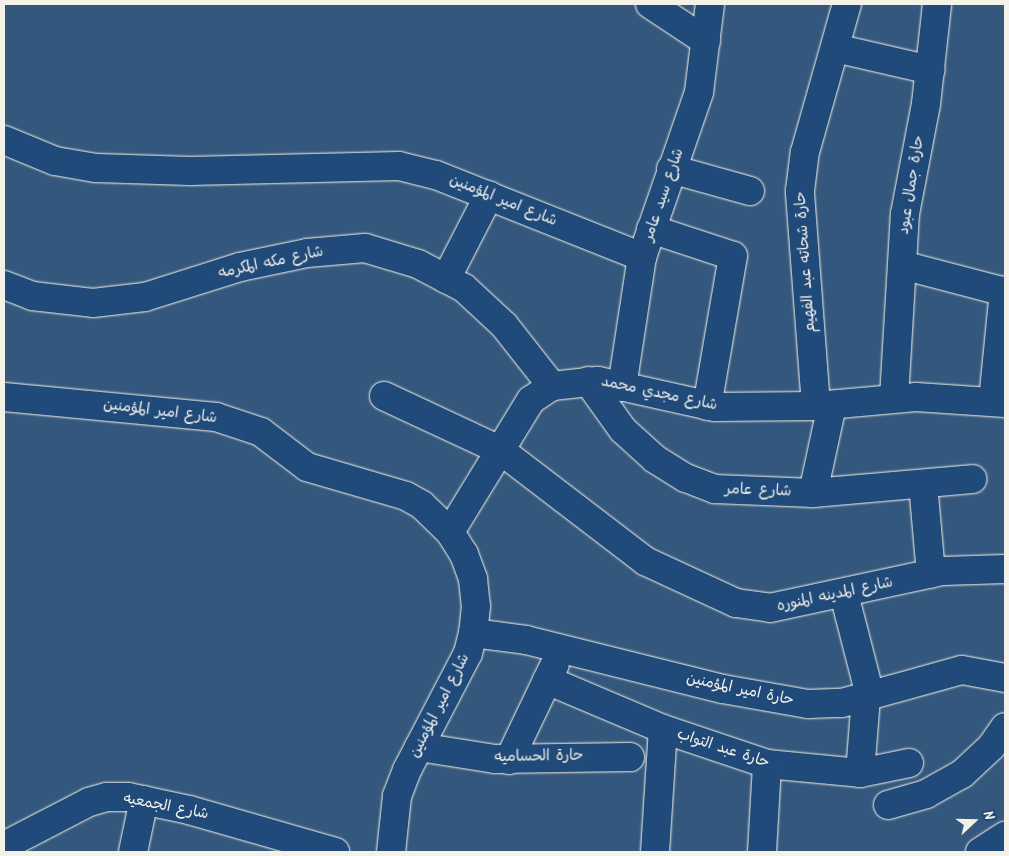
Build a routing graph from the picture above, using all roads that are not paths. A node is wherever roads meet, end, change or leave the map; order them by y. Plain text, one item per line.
1 (650, 4) edge
2 (710, 4) edge
3 (847, 4) edge
4 (937, 4) edge
5 (706, 41) junction
6 (835, 48) junction
7 (930, 70) junction
8 (4, 140) edge
9 (671, 169) junction
10 (750, 191) dead end
11 (489, 195) junction
12 (651, 228) junction
13 (642, 257) junction
14 (902, 265) junction
15 (446, 279) junction
16 (4, 285) edge
17 (1005, 291) edge
18 (588, 381) junction
19 (552, 386) junction
20 (622, 387) junction
21 (384, 396) dead end
22 (4, 397) edge
23 (894, 398) junction
24 (999, 402) edge
25 (707, 406) junction
26 (824, 406) junction
27 (500, 450) junction
28 (972, 479) dead end
29 (923, 484) junction
30 (813, 492) junction
31 (450, 532) junction
32 (1005, 569) edge
33 (931, 574) junction
34 (844, 594) junction
35 (474, 633) junction
36 (562, 648) junction
37 (1005, 678) edge
38 (547, 680) junction
39 (868, 696) junction
40 (663, 729) junction
41 (1000, 743) edge
42 (419, 747) junction
43 (630, 757) dead end
44 (509, 760) junction
45 (909, 763) dead end
46 (767, 764) junction
47 (860, 773) junction
48 (144, 800) junction
49 (888, 805) dead end
50 (1005, 836) edge
51 (4, 846) edge
52 (132, 852) edge
53 (335, 852) edge
54 (390, 852) edge
55 (655, 852) edge
56 (762, 852) edge
57 (980, 852) edge

1 - 5 street
2 - 5 street, شارع سيد عامر
3 - 6 street, حارة شحاته عبد الفهيم
4 - 7 street, حارة جمال عبود
5 - 9 street, شارع سيد عامر
6 - 7 street
6 - 26 street, حارة شحاته عبد الفهيم
7 - 14 street, حارة جمال عبود
8 - 11 street, شارع امير المؤمنين
9 - 10 street
9 - 12 street, شارع سيد عامر
11 - 13 street, شارع امير المؤمنين
11 - 15 street
12 - 13 street, شارع سيد عامر
12 - 25 street
13 - 20 street, شارع سيد عامر
14 - 17 street
14 - 23 street, حارة جمال عبود
15 - 16 street, شارع مكه المكرمه
15 - 19 street, شارع مكه المكرمه
17 - 24 street
18 - 19 street, شارع مجدي محمد
18 - 20 street, شارع مجدي محمد
18 - 30 street, شارع عامر
19 - 27 street, شارع مجدي محمد
20 - 25 street, شارع مجدي محمد
21 - 27 street, شارع المدينه المنوره
22 - 31 street, شارع امير المؤمنين
23 - 24 street, شارع مجدي محمد
23 - 26 street, شارع مجدي محمد
25 - 26 street, شارع مجدي محمد
26 - 30 street, حارة شحاته عبد الفهيم
27 - 31 street, شارع مجدي محمد
27 - 34 street, شارع المدينه المنوره
28 - 29 street, شارع عامر
29 - 30 street, شارع عامر
29 - 33 street
31 - 35 street, شارع امير المؤمنين
32 - 33 street, شارع المدينه المنوره
33 - 34 street, شارع المدينه المنوره
34 - 39 street
35 - 36 street, حارة امير المؤمنين
35 - 42 street, شارع امير المؤمنين
36 - 38 street
36 - 39 street, حارة امير المؤمنين
37 - 39 street, حارة امير المؤمنين
38 - 40 street, حارة عبد التواب
38 - 44 street
39 - 47 street
40 - 46 street, حارة عبد التواب
40 - 55 street
41 - 49 street
42 - 44 street, حارة الحساميه
42 - 54 street, شارع امير المؤمنين
43 - 44 street, حارة الحساميه
45 - 47 street, حارة عبد التواب
46 - 47 street, حارة عبد التواب
46 - 56 street
48 - 51 street, شارع الجمعيه
48 - 52 street
48 - 53 street, شارع الجمعيه
50 - 57 street

